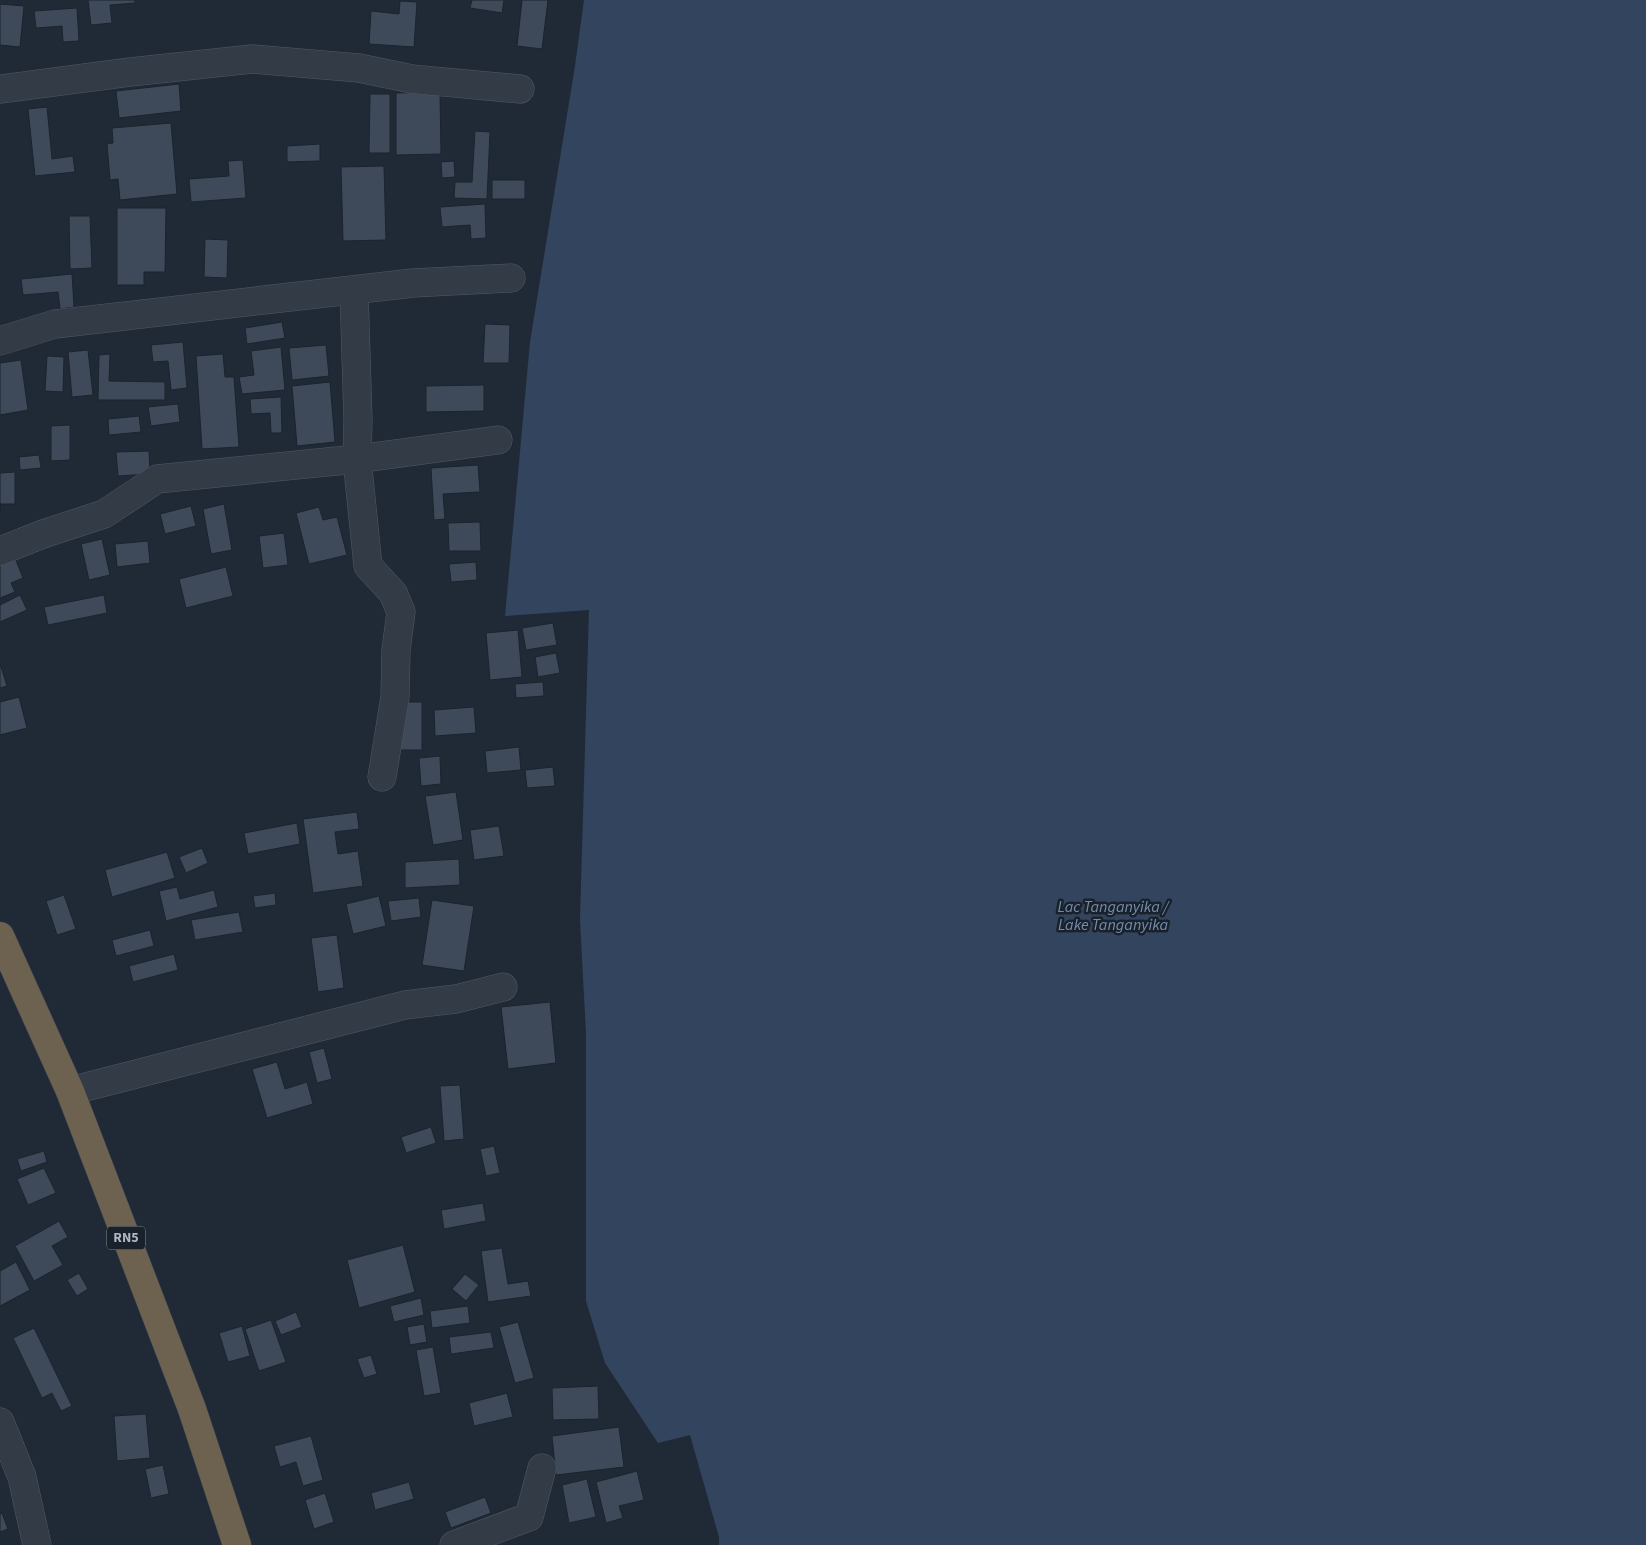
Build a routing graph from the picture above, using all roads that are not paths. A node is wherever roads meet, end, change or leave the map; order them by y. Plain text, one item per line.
1 (520, 88) dead end
2 (0, 89) edge
3 (511, 278) dead end
4 (354, 291) junction
5 (0, 341) edge
6 (498, 440) dead end
7 (357, 459) junction
8 (0, 551) edge
9 (382, 777) dead end
10 (0, 936) edge
11 (503, 987) dead end
12 (70, 1091) junction
13 (0, 1422) edge
14 (542, 1468) dead end
15 (37, 1545) edge
16 (237, 1545) edge
17 (454, 1545) edge

1 - 2 street
3 - 4 street
4 - 5 street
4 - 7 street
6 - 7 street
7 - 8 street
7 - 9 street
10 - 12 highway, RN5
11 - 12 street
12 - 16 highway, RN5
13 - 15 street
14 - 17 street

